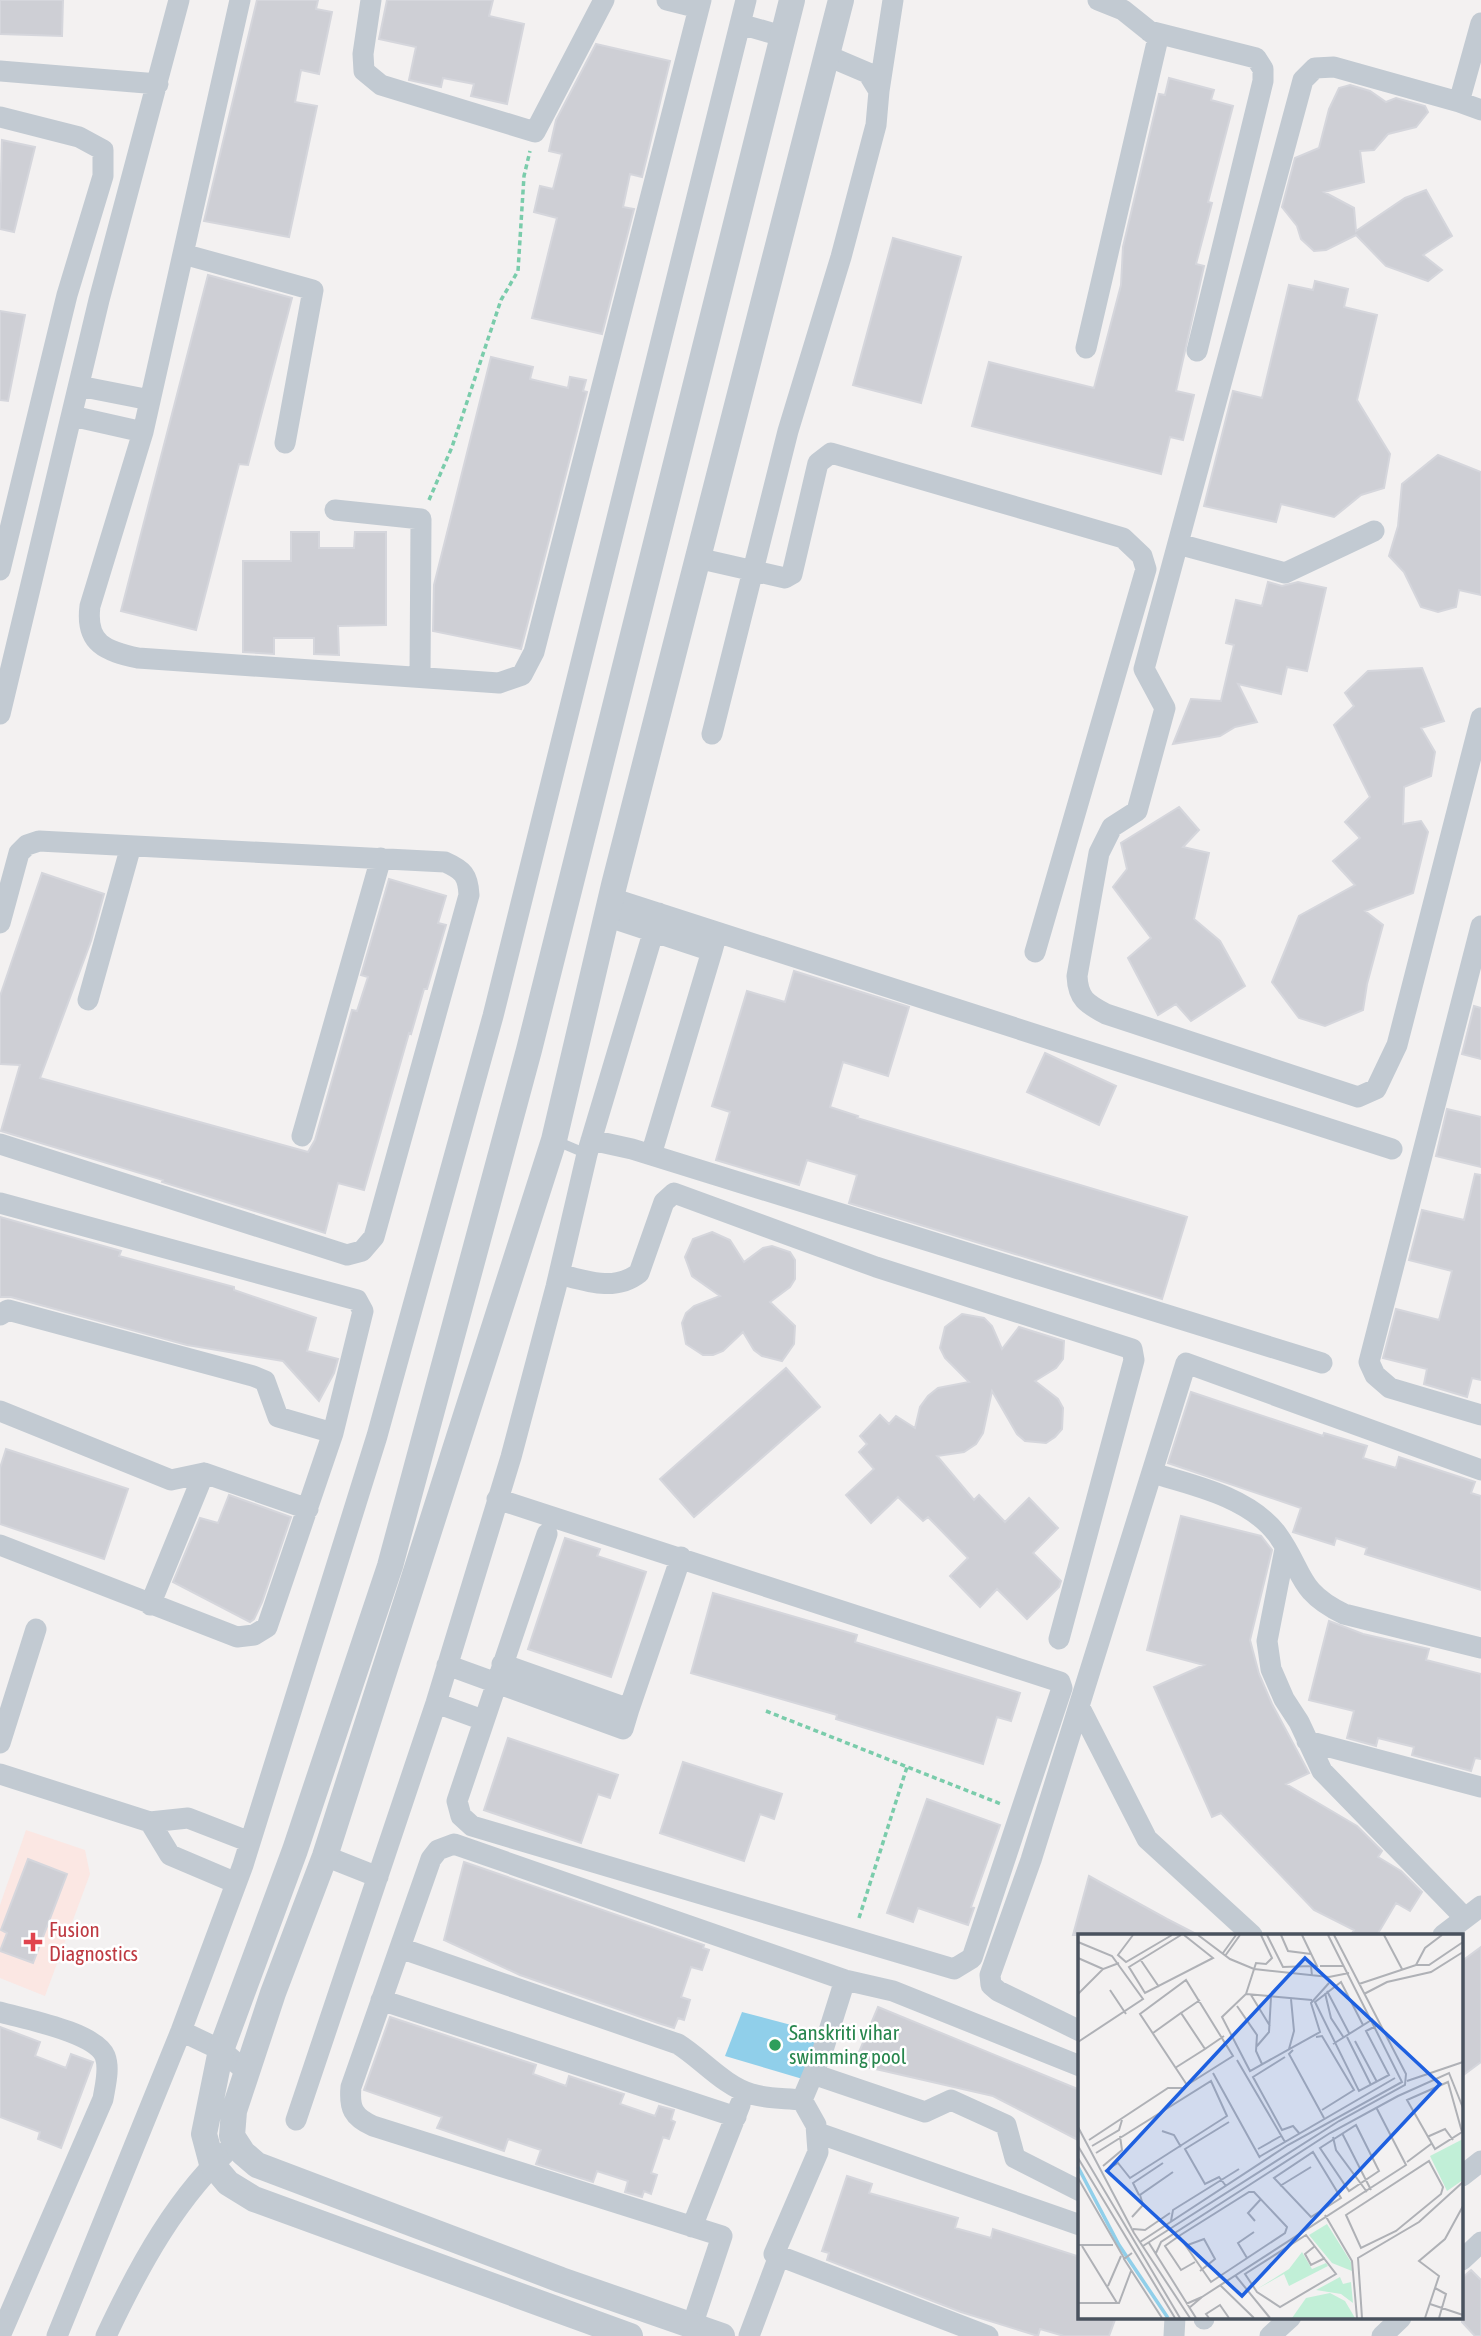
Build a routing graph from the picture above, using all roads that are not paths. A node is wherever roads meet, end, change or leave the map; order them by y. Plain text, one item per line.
1 (179, 0) edge
2 (240, 0) edge
3 (371, 0) edge
4 (604, 0) edge
5 (667, 0) edge
6 (746, 0) edge
7 (792, 0) edge
8 (841, 0) edge
9 (893, 0) edge
10 (1098, 0) edge
11 (700, 4) edge
12 (1125, 5) edge
13 (1481, 23) edge
14 (740, 24) junction
15 (1149, 31) junction
16 (782, 36) junction
17 (828, 56) junction
18 (0, 71) edge
19 (158, 84) junction
20 (879, 90) junction
21 (1459, 102) junction
22 (1481, 110) edge
23 (0, 117) edge
24 (183, 254) junction
25 (1086, 348) dead end
26 (1197, 351) dead end
27 (79, 386) junction
28 (150, 400) junction
29 (36, 423) junction
30 (143, 432) junction
31 (68, 433) junction
32 (285, 443) dead end
33 (31, 446) junction
34 (335, 510) dead end
35 (1374, 531) dead end
36 (1178, 544) junction
37 (697, 558) junction
38 (0, 570) edge
39 (753, 570) junction
40 (420, 677) junction
41 (0, 714) edge
42 (1481, 718) edge
43 (712, 734) dead end
44 (131, 846) junction
45 (381, 858) junction
46 (608, 907) junction
47 (657, 922) junction
48 (0, 923) edge
49 (1480, 935) edge
50 (715, 941) junction
51 (1035, 952) dead end
52 (88, 1000) dead end
53 (302, 1136) dead end
54 (554, 1140) junction
55 (0, 1144) edge
56 (589, 1147) junction
57 (1392, 1149) dead end
58 (650, 1155) junction
59 (0, 1203) edge
60 (559, 1274) junction
61 (0, 1315) edge
62 (1322, 1363) dead end
63 (0, 1411) edge
64 (1481, 1415) edge
65 (333, 1433) junction
66 (1481, 1470) edge
67 (204, 1473) junction
68 (1152, 1473) junction
69 (497, 1499) junction
70 (308, 1509) junction
71 (547, 1534) dead end
72 (0, 1545) edge
73 (1285, 1549) junction
74 (681, 1557) junction
75 (150, 1605) junction
76 (36, 1629) dead end
77 (1059, 1639) dead end
78 (1481, 1648) edge
79 (447, 1665) junction
80 (499, 1674) junction
81 (436, 1703) junction
82 (1079, 1706) junction
83 (483, 1720) junction
84 (1307, 1741) junction
85 (0, 1743) edge
86 (0, 1774) edge
87 (1481, 1787) edge
88 (150, 1822) junction
89 (250, 1842) junction
90 (325, 1856) junction
91 (378, 1877) junction
92 (236, 1883) junction
93 (1473, 1912) edge
94 (1251, 1934) edge
95 (1444, 1934) edge
96 (400, 1948) junction
97 (845, 1980) junction
98 (382, 2000) junction
99 (0, 2012) edge
100 (1078, 2030) edge
101 (181, 2031) junction
102 (221, 2049) junction
103 (1078, 2065) edge
104 (247, 2072) junction
105 (813, 2074) junction
106 (746, 2091) junction
107 (802, 2100) junction
108 (736, 2117) junction
109 (296, 2120) dead end
110 (818, 2133) junction
111 (236, 2143) junction
112 (1481, 2161) edge
113 (212, 2164) junction
114 (1464, 2174) edge
115 (1078, 2189) edge
116 (1078, 2224) edge
117 (692, 2227) junction
118 (1481, 2242) edge
119 (779, 2256) junction
120 (1464, 2258) edge
121 (1175, 2318) edge
122 (1400, 2318) edge
123 (692, 2326) junction
124 (0, 2336) edge
125 (57, 2336) edge
126 (106, 2336) edge
127 (630, 2336) edge
128 (722, 2336) edge
129 (750, 2336) edge
130 (988, 2336) edge
131 (1174, 2336) edge
132 (1382, 2336) edge

1 - 19 street
2 - 24 street
3 - 4 street
5 - 11 street
6 - 14 street
7 - 16 street
8 - 17 street
9 - 20 street
10 - 12 street
11 - 40 street
12 - 15 street
13 - 21 street
14 - 16 street
14 - 89 street
15 - 25 street
15 - 26 street
16 - 102 street
17 - 20 street
17 - 37 street
18 - 19 street
19 - 27 street
20 - 39 street
21 - 22 street
21 - 36 street
23 - 29 street
24 - 28 street
24 - 32 street
27 - 28 street
27 - 31 street
28 - 30 street
29 - 31 street
29 - 33 street
30 - 31 street
30 - 40 street
31 - 33 street
31 - 41 street
33 - 38 street
34 - 40 street
35 - 36 street
36 - 42 street
37 - 39 street
37 - 46 street
39 - 43 street
39 - 51 street
44 - 45 street
44 - 48 street
44 - 52 street
45 - 53 street
45 - 55 street
46 - 47 street
46 - 54 street
47 - 50 street
47 - 56 street
49 - 64 street
50 - 57 street
50 - 58 street
54 - 56 lane
54 - 90 street
56 - 58 street
56 - 60 street
58 - 62 street
59 - 65 street
60 - 69 street
60 - 77 street
61 - 65 street
63 - 67 street
65 - 70 street
66 - 68 street
67 - 70 street
67 - 75 street
68 - 73 street
68 - 82 street
69 - 74 street
69 - 79 street
70 - 75 street
71 - 80 street
72 - 75 street
73 - 78 street
73 - 84 street
74 - 80 street
74 - 83 street
76 - 85 street
79 - 80 street
79 - 81 street
80 - 83 street
81 - 83 street
81 - 91 street
82 - 94 street
82 - 100 street
84 - 87 street
84 - 93 street
86 - 88 street
88 - 89 street
88 - 92 street
89 - 92 street
90 - 91 street
90 - 104 street
91 - 109 street
92 - 101 street
93 - 95 street
96 - 97 street
96 - 98 street
96 - 106 street
97 - 103 street
97 - 105 street
98 - 108 street
98 - 117 street
99 - 124 street
101 - 102 street
101 - 125 street
102 - 104 street
102 - 113 street
104 - 111 street
105 - 107 street
105 - 115 street
106 - 107 street
106 - 108 street
107 - 110 street
108 - 117 street
110 - 116 street
110 - 119 street
111 - 113 street
111 - 123 street
112 - 114 street
113 - 126 street
113 - 127 street
117 - 123 street
118 - 120 street
119 - 129 street
119 - 130 street
121 - 131 street
122 - 132 street
123 - 128 street

